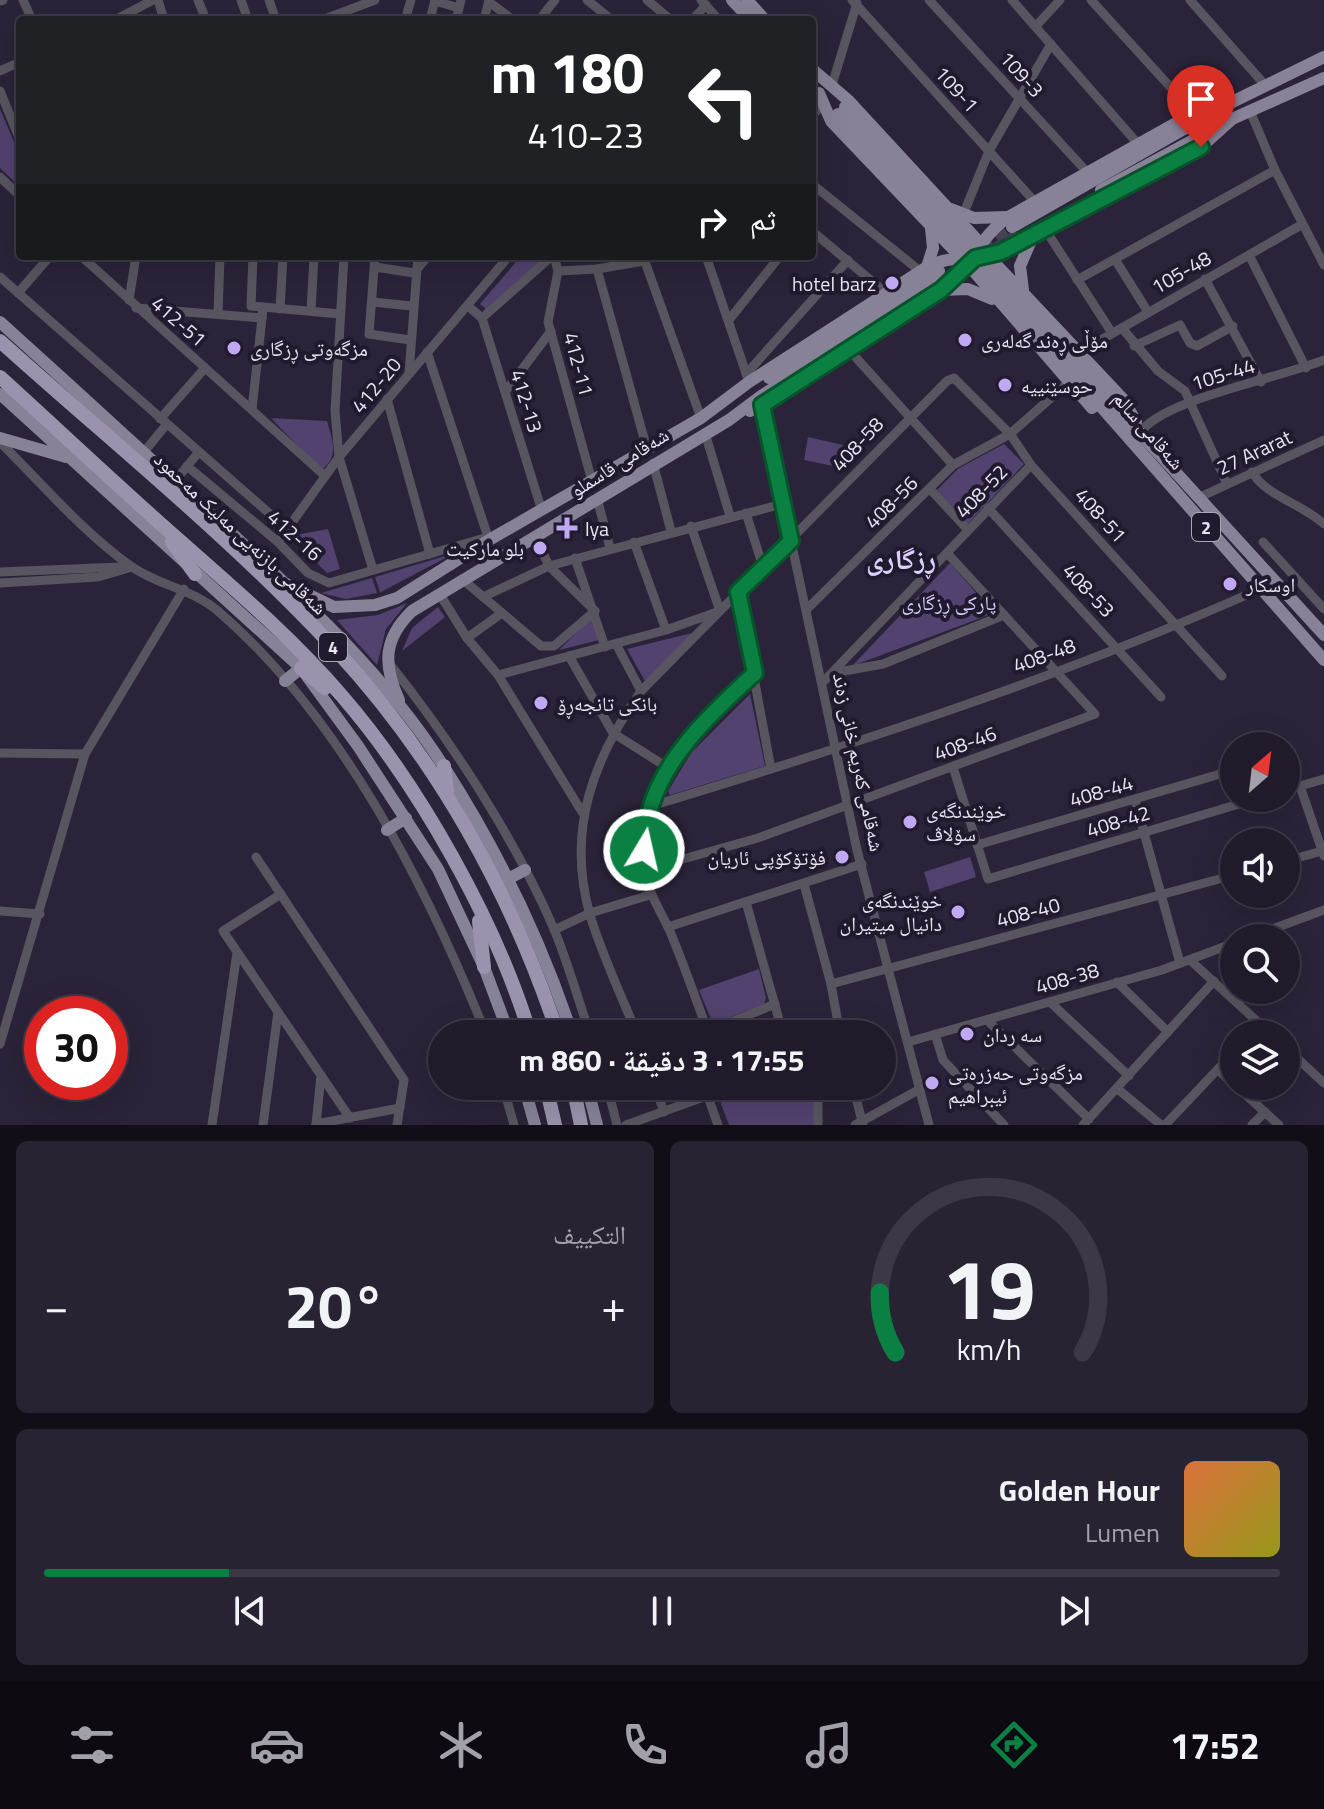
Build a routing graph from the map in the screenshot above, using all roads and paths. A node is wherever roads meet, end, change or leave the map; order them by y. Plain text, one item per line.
1 (155, 0) edge
2 (375, 0) edge
3 (435, 0) edge
4 (555, 0) edge
5 (587, 0) edge
6 (647, 0) edge
7 (732, 0) edge
8 (747, 0) edge
9 (929, 0) edge
10 (1012, 0) edge
11 (1060, 0) edge
12 (1091, 0) edge
13 (489, 1) edge
14 (1194, 1) edge
15 (362, 2) edge
16 (856, 2) edge
17 (460, 4) edge
18 (123, 16) edge
19 (331, 16) edge
20 (508, 16) edge
21 (542, 16) edge
22 (607, 16) edge
23 (666, 16) edge
24 (747, 16) edge
25 (761, 16) edge
26 (1036, 26) junction
27 (1051, 44) junction
28 (1324, 57) edge
29 (816, 73) edge
30 (816, 75) edge
31 (1324, 78) edge
32 (832, 85) junction
33 (1265, 85) junction
34 (0, 91) edge
35 (817, 95) edge
36 (1018, 97) junction
37 (1224, 106) junction
38 (842, 111) junction
39 (1250, 111) junction
40 (1194, 113) junction
41 (1232, 119) junction
42 (16, 130) edge
43 (1139, 145) junction
44 (989, 151) junction
45 (1275, 170) junction
46 (1087, 172) junction
47 (0, 177) edge
48 (816, 187) edge
49 (16, 192) edge
50 (1035, 202) junction
51 (963, 221) junction
52 (1301, 225) junction
53 (1013, 226) junction
54 (931, 228) junction
55 (989, 231) junction
56 (1040, 231) junction
57 (816, 234) edge
58 (980, 243) junction
59 (947, 244) junction
60 (995, 255) junction
61 (1249, 255) junction
62 (47, 260) edge
63 (85, 260) edge
64 (136, 260) edge
65 (220, 260) edge
66 (253, 260) edge
67 (283, 260) edge
68 (314, 260) edge
69 (344, 260) edge
70 (417, 260) edge
71 (425, 260) edge
72 (506, 260) edge
73 (548, 260) edge
74 (554, 260) edge
75 (635, 260) edge
76 (645, 260) edge
77 (707, 260) edge
78 (777, 260) edge
79 (848, 260) junction
80 (968, 260) junction
81 (1116, 261) junction
82 (375, 262) edge
83 (1324, 265) edge
84 (999, 267) junction
85 (597, 269) junction
86 (558, 271) junction
87 (414, 273) junction
88 (939, 274) junction
89 (0, 277) edge
90 (1205, 279) junction
91 (1077, 280) junction
92 (981, 283) junction
93 (18, 293) junction
94 (886, 293) junction
95 (1024, 293) junction
96 (372, 302) junction
97 (132, 304) junction
98 (412, 306) junction
99 (469, 307) junction
100 (1004, 307) junction
101 (280, 309) junction
102 (311, 311) junction
103 (250, 312) junction
104 (1148, 312) junction
105 (262, 313) junction
106 (218, 314) junction
107 (340, 314) junction
108 (482, 318) junction
109 (729, 320) junction
110 (0, 322) edge
111 (1233, 326) junction
112 (1122, 328) junction
113 (551, 331) junction
114 (1112, 333) junction
115 (410, 340) junction
116 (0, 341) edge
117 (1134, 346) junction
118 (850, 351) junction
119 (427, 352) junction
120 (1080, 352) junction
121 (1324, 360) edge
122 (205, 368) junction
123 (1306, 368) junction
124 (409, 373) junction
125 (0, 377) edge
126 (748, 378) junction
127 (954, 378) joint
128 (1069, 382) junction
129 (1261, 382) junction
130 (505, 392) junction
131 (0, 394) edge
132 (387, 399) junction
133 (1192, 402) junction
134 (720, 403) junction
135 (762, 405) junction
136 (252, 409) junction
137 (908, 416) junction
138 (701, 418) junction
139 (729, 420) junction
140 (163, 422) junction
141 (705, 433) junction
142 (1010, 434) junction
143 (1136, 437) junction
144 (0, 440) edge
145 (1324, 440) edge
146 (647, 449) junction
147 (144, 452) junction
148 (198, 453) junction
149 (339, 457) junction
150 (70, 458) junction
151 (653, 463) junction
152 (953, 465) junction
153 (1031, 465) junction
154 (187, 466) junction
155 (1252, 472) junction
156 (325, 476) junction
157 (175, 481) junction
158 (592, 481) junction
159 (1227, 484) junction
160 (930, 489) junction
161 (173, 497) junction
162 (1200, 497) junction
163 (597, 498) junction
164 (782, 504) junction
165 (988, 508) junction
166 (542, 511) junction
167 (746, 513) junction
168 (730, 516) junction
169 (213, 517) junction
170 (159, 522) junction
171 (1324, 524) edge
172 (691, 526) junction
173 (286, 528) junction
174 (968, 530) junction
175 (671, 531) junction
176 (488, 538) junction
177 (536, 538) junction
178 (791, 541) junction
179 (278, 542) junction
180 (634, 542) junction
181 (1263, 542) dead end
182 (610, 548) junction
183 (947, 553) junction
184 (430, 554) junction
185 (575, 558) junction
186 (97, 565) junction
187 (549, 566) junction
188 (132, 567) junction
189 (763, 567) junction
190 (373, 570) junction
191 (0, 572) edge
192 (195, 574) junction
193 (98, 577) junction
194 (432, 578) junction
195 (462, 579) junction
196 (0, 583) edge
197 (286, 584) junction
198 (184, 589) junction
199 (1260, 589) junction
200 (738, 592) junction
201 (439, 593) junction
202 (483, 597) junction
203 (807, 609) junction
204 (1324, 609) edge
205 (595, 611) junction
206 (720, 611) junction
207 (502, 613) junction
208 (1004, 615) junction
209 (1178, 626) junction
210 (666, 630) junction
211 (1324, 635) edge
212 (467, 638) junction
213 (611, 645) junction
214 (1117, 648) junction
215 (569, 656) junction
216 (386, 658) junction
217 (1324, 660) edge
218 (301, 668) junction
219 (1055, 670) junction
220 (755, 673) junction
221 (833, 673) junction
222 (498, 675) junction
223 (1222, 676) dead end
224 (285, 681) junction
225 (824, 681) junction
226 (641, 691) junction
227 (1161, 697) dead end
228 (357, 714) junction
229 (408, 717) junction
230 (613, 733) junction
231 (837, 748) junction
232 (0, 753) edge
233 (85, 754) junction
234 (444, 766) junction
235 (953, 767) junction
236 (670, 769) junction
237 (771, 769) junction
238 (1220, 774) edge
239 (1324, 779) edge
240 (1300, 786) joint
241 (448, 795) junction
242 (1135, 800) junction
243 (651, 806) junction
244 (848, 806) junction
245 (1220, 810) edge
246 (582, 812) junction
247 (406, 818) junction
248 (387, 830) junction
249 (1143, 833) junction
250 (977, 845) junction
251 (1323, 854) edge
252 (256, 857) dead end
253 (1300, 858) edge
254 (862, 864) junction
255 (525, 870) junction
256 (644, 870) junction
257 (508, 879) junction
258 (1220, 879) edge
259 (804, 884) junction
260 (281, 894) junction
261 (650, 895) junction
262 (1161, 895) junction
263 (746, 902) junction
264 (478, 909) junction
265 (1324, 910) edge
266 (0, 911) edge
267 (590, 913) junction
268 (40, 914) junction
269 (1286, 924) edge
270 (668, 927) junction
271 (554, 930) junction
272 (1220, 948) edge
273 (237, 953) junction
274 (1185, 962) junction
275 (484, 967) junction
276 (889, 969) junction
277 (1214, 981) junction
278 (1117, 982) junction
279 (831, 984) junction
280 (1050, 1002) junction
281 (775, 1004) junction
282 (278, 1012) junction
283 (480, 1020) edge
284 (504, 1020) edge
285 (524, 1020) edge
286 (552, 1020) edge
287 (567, 1020) edge
288 (585, 1020) edge
289 (632, 1020) edge
290 (700, 1020) edge
291 (736, 1020) edge
292 (779, 1020) edge
293 (837, 1020) edge
294 (987, 1020) junction
295 (1256, 1020) edge
296 (1168, 1032) junction
297 (935, 1034) junction
298 (908, 1042) junction
299 (0, 1044) edge
300 (1300, 1059) edge
301 (1220, 1068) edge
302 (1218, 1070) joint
303 (321, 1075) junction
304 (1129, 1076) junction
305 (1322, 1077) edge
306 (920, 1089) junction
307 (1119, 1090) junction
308 (507, 1100) edge
309 (528, 1100) edge
310 (549, 1100) edge
311 (576, 1100) edge
312 (591, 1100) edge
313 (611, 1100) edge
314 (660, 1100) edge
315 (699, 1100) edge
316 (709, 1100) edge
317 (818, 1100) edge
318 (856, 1100) edge
319 (1252, 1100) edge
320 (400, 1108) junction
321 (664, 1112) junction
322 (1265, 1112) junction
323 (350, 1118) junction
324 (653, 1121) edge
325 (1086, 1122) edge
326 (860, 1124) edge
327 (212, 1125) edge
328 (263, 1125) edge
329 (316, 1125) edge
330 (397, 1125) edge
331 (514, 1125) edge
332 (535, 1125) edge
333 (555, 1125) edge
334 (581, 1125) edge
335 (597, 1125) edge
336 (617, 1125) edge
337 (626, 1125) edge
338 (718, 1125) edge
339 (818, 1125) edge
340 (929, 1125) edge
341 (1004, 1125) edge
342 (1163, 1125) edge
343 (1252, 1125) edge
344 (1279, 1125) edge

1 - 18 street
2 - 15 street
3 - 17 street
4 - 21 street
5 - 22 street
6 - 23 street
7 - 24 main road
8 - 25 main road
9 - 36 street, 109-3
10 - 26 street
11 - 26 street
12 - 40 street
13 - 20 street
14 - 33 street
15 - 19 street
16 - 32 street
16 - 44 street, 109-1
26 - 27 street
27 - 36 street
27 - 43 street
28 - 33 main road
29 - 32 main road
30 - 38 main road, شەقامی سالم / 2
31 - 39 main road
32 - 51 main road
33 - 37 main road
34 - 42 street
35 - 38 main road, شەقامی سالم / 2
35 - 54 main road
36 - 44 street
36 - 46 street, 109-3
37 - 40 main road
37 - 53 main road
38 - 143 main road, شەقامی سالم / 2, bridge
39 - 41 main road
39 - 45 street
40 - 43 main road
41 - 53 main road
41 - 56 main road
43 - 46 main road
44 - 50 street, 109-1
44 - 51 street
45 - 52 street
45 - 81 street
46 - 50 main road
47 - 49 street
48 - 88 street
50 - 53 main road
51 - 53 main road
51 - 58 main road
51 - 59 main road
52 - 61 street, 105-48
52 - 83 street
53 - 55 main road
54 - 59 main road
54 - 88 main road
55 - 58 main road
55 - 60 main road
56 - 60 main road
56 - 91 street
56 - 95 main road
57 - 79 street
58 - 80 main road
59 - 80 main road
60 - 80 main road
60 - 84 main road
61 - 90 street, 105-48
61 - 123 street
62 - 93 street
63 - 97 street, 412-51
64 - 97 street
65 - 106 street
66 - 103 street
67 - 101 street
68 - 102 street
69 - 107 street
70 - 87 street
71 - 87 street
72 - 99 street, 412-20
73 - 108 street
74 - 86 street, 412-11
75 - 85 street
76 - 138 street
77 - 109 street
78 - 109 street
79 - 94 street
79 - 126 street
80 - 88 main road
80 - 88 main road
80 - 92 main road
81 - 91 street
81 - 104 street
82 - 87 street
82 - 96 street
84 - 92 main road
84 - 95 main road
85 - 86 street
85 - 146 street
86 - 113 street, 412-11
87 - 98 street
88 - 94 main road
88 - 100 main road
88 - 118 main road
88 - 134 main road
88 - 139 main road, شەقامی قاسملو
89 - 93 street
90 - 104 street, 105-48
90 - 111 street
91 - 114 street
92 - 100 main road
93 - 140 street
94 - 126 main road
95 - 120 main road
96 - 98 street
96 - 115 street
97 - 106 street
97 - 122 street, 412-51
98 - 115 street
99 - 108 street
99 - 119 street, 412-20
100 - 128 main road
101 - 102 street
101 - 105 street
102 - 107 street
103 - 105 street
103 - 106 street
104 - 112 street, 105-48
105 - 136 street
107 - 149 street
108 - 130 street, 412-13
109 - 126 street
110 - 147 main road
111 - 117 street
111 - 129 street
112 - 114 street, 105-48
112 - 117 street
113 - 130 street
113 - 158 street, 412-11
114 - 120 street, 105-48
115 - 124 street
116 - 161 highway, شەقامی بازنەیی مەلیک مەحمود / 4
117 - 133 street
118 - 135 main road
118 - 137 street
119 - 124 street, 412-20
119 - 176 street
120 - 143 main road
121 - 123 street, 105-44
122 - 136 street, 412-51
122 - 140 street
123 - 129 street, 105-44
124 - 132 street, 412-20
125 - 170 highway, 4
126 - 134 main road
127 - 137 street, 408-58
127 - 142 street, 408-51
128 - 142 street, 408-56
128 - 143 main road
129 - 133 street, 105-44
130 - 166 street, 412-13
131 - 150 main road
132 - 149 street, 412-20
132 - 184 street
133 - 143 street, 105-44
133 - 159 street
134 - 138 main road
135 - 139 main road
135 - 164 street, شەقامی کەریم خانی زەند
136 - 156 street, 412-51
137 - 152 street
137 - 178 street, 408-58
138 - 146 main road
139 - 141 main road, شەقامی قاسملو
140 - 147 street
140 - 148 street
141 - 151 main road, شەقامی قاسملو
141 - 168 street
142 - 152 street, 408-56
142 - 153 street, 408-51
143 - 162 main road, شەقامی سالم / 2
143 - 199 main road, شەقامی سالم / 2
144 - 150 main road
144 - 188 street
145 - 155 street, 27 Ararat
146 - 158 main road
147 - 157 main road
148 - 154 street
148 - 173 street
149 - 156 street, 412-20
149 - 190 street
150 - 192 main road
151 - 163 main road, شەقامی قاسملو
151 - 175 street
152 - 160 street, 408-56
153 - 165 street, 408-52
153 - 209 street, 408-51
154 - 157 street
154 - 179 street, 412-16
155 - 159 street, 27 Ararat
155 - 171 street
156 - 173 street, 412-20
157 - 169 main road
158 - 166 main road
159 - 162 street, 27 Ararat
160 - 174 street
160 - 203 street, 408-56
161 - 169 highway
161 - 241 highway, شەقامی بازنەیی مەلیک مەحمود / 4
162 - 211 main road, شەقامی سالم / 2
163 - 177 main road, شەقامی قاسملو
163 - 182 street
164 - 167 street
164 - 178 street, شەقامی کەریم خانی زەند
165 - 174 street, 408-52
165 - 214 street, 408-53
166 - 176 main road
167 - 168 street
167 - 189 street
168 - 172 street
169 - 197 main road
170 - 192 highway
170 - 228 highway, 4
172 - 175 street
172 - 206 street
173 - 179 street, 412-20
174 - 183 street, 408-52
175 - 180 street
176 - 184 street, 412-16
176 - 194 main road
177 - 187 street
177 - 195 main road, شەقامی قاسملو
178 - 189 street, 408-58
178 - 203 street, شەقامی کەریم خانی زەند
179 - 190 street, 412-16
180 - 182 street
180 - 210 street
181 - 204 street
182 - 185 street
183 - 208 street
183 - 221 street, 408-52
184 - 190 street, 412-16
185 - 187 street
185 - 205 street
186 - 188 street
186 - 191 street
186 - 193 street
187 - 202 street
187 - 205 street
188 - 193 street
188 - 198 street
189 - 200 street, 408-58
192 - 218 main road
193 - 196 street
194 - 197 main road
194 - 201 main road
195 - 201 main road, شەقامی قاسملو
195 - 202 street
197 - 229 main road
198 - 224 street
198 - 233 street
199 - 209 street, 408-48
199 - 217 main road, شەقامی سالم / 2
200 - 206 street, 408-58
200 - 220 street
201 - 212 street
201 - 216 main road, شەقامی قاسملو
202 - 207 street
203 - 225 street, شەقامی کەریم خانی زەند
205 - 207 street
205 - 213 street
206 - 210 street
206 - 226 street, 408-58
207 - 212 street
208 - 219 street
208 - 221 street
209 - 214 street, 408-48
209 - 223 street, 408-51
210 - 213 street
212 - 222 street
213 - 215 street
213 - 226 street
214 - 219 street, 408-48
214 - 227 street, 408-53
215 - 222 street
215 - 230 street
216 - 229 main road
216 - 255 street
218 - 224 main road
218 - 228 highway
218 - 247 main road
219 - 231 street, 408-48
219 - 235 street, 408-46
220 - 236 street
220 - 237 street
221 - 225 street, 408-52
222 - 246 street
224 - 248 street
225 - 231 street, شەقامی کەریم خانی زەند
226 - 230 street, 408-58
228 - 264 highway, 4
229 - 234 main road
230 - 236 street
230 - 246 street, 408-58
231 - 237 street, 408-48
231 - 244 street, شەقامی کەریم خانی زەند
232 - 233 street
233 - 268 street
234 - 241 highway
234 - 257 main road
235 - 244 street, 408-46
235 - 250 street
236 - 243 street
237 - 243 street, 408-48
238 - 242 street, 408-44
239 - 240 street
240 - 251 street
241 - 286 highway, شەقامی بازنەیی مەلیک مەحمود / 4
242 - 249 street
242 - 250 street, 408-44
243 - 256 street
244 - 254 street, شەقامی کەریم خانی زەند
244 - 256 street, 408-46
245 - 249 street, 408-42
246 - 267 street
247 - 248 main road
247 - 275 main road
248 - 283 street
249 - 250 street, 408-42
249 - 262 street
251 - 253 street
252 - 260 street
254 - 259 street
254 - 276 street, شەقامی کەریم خانی زەند
255 - 257 main road
255 - 271 street
256 - 261 street
257 - 287 main road
258 - 262 street, 408-40
259 - 263 street
259 - 279 street
260 - 273 street
260 - 320 street
261 - 267 street
261 - 270 street
262 - 274 street
262 - 276 street, 408-40
263 - 270 street
263 - 281 street
264 - 275 highway
264 - 285 highway, 4
265 - 269 street
266 - 268 street
267 - 271 street
267 - 289 street
268 - 299 street
270 - 290 street
271 - 288 street
272 - 274 street, 408-38
273 - 282 street
273 - 327 street
274 - 277 street
274 - 278 street, 408-38
275 - 284 main road
276 - 279 street, 408-40
276 - 298 street, شەقامی کەریم خانی زەند
277 - 295 street
277 - 296 street
278 - 280 street, 408-38
278 - 296 street
279 - 293 street
280 - 294 street, 408-38
280 - 304 street
281 - 291 street
281 - 292 street
282 - 303 street
282 - 328 street
294 - 297 street, 408-38
294 - 325 street
296 - 304 street
297 - 298 street, 408-38
297 - 341 street
298 - 306 street, شەقامی کەریم خانی زەند
300 - 305 street
301 - 302 street
302 - 342 street
303 - 323 street
303 - 329 street
304 - 307 street
306 - 326 street
306 - 340 street, شەقامی کەریم خانی زەند
307 - 325 street
307 - 342 street
308 - 331 street
309 - 332 main road
310 - 333 highway
311 - 334 highway
312 - 335 main road
313 - 336 street
314 - 321 street
315 - 321 street
316 - 338 street
317 - 339 street
318 - 326 street
319 - 322 street
320 - 323 street
320 - 330 street
321 - 324 street
322 - 343 street
322 - 344 street
323 - 329 street
324 - 337 street

